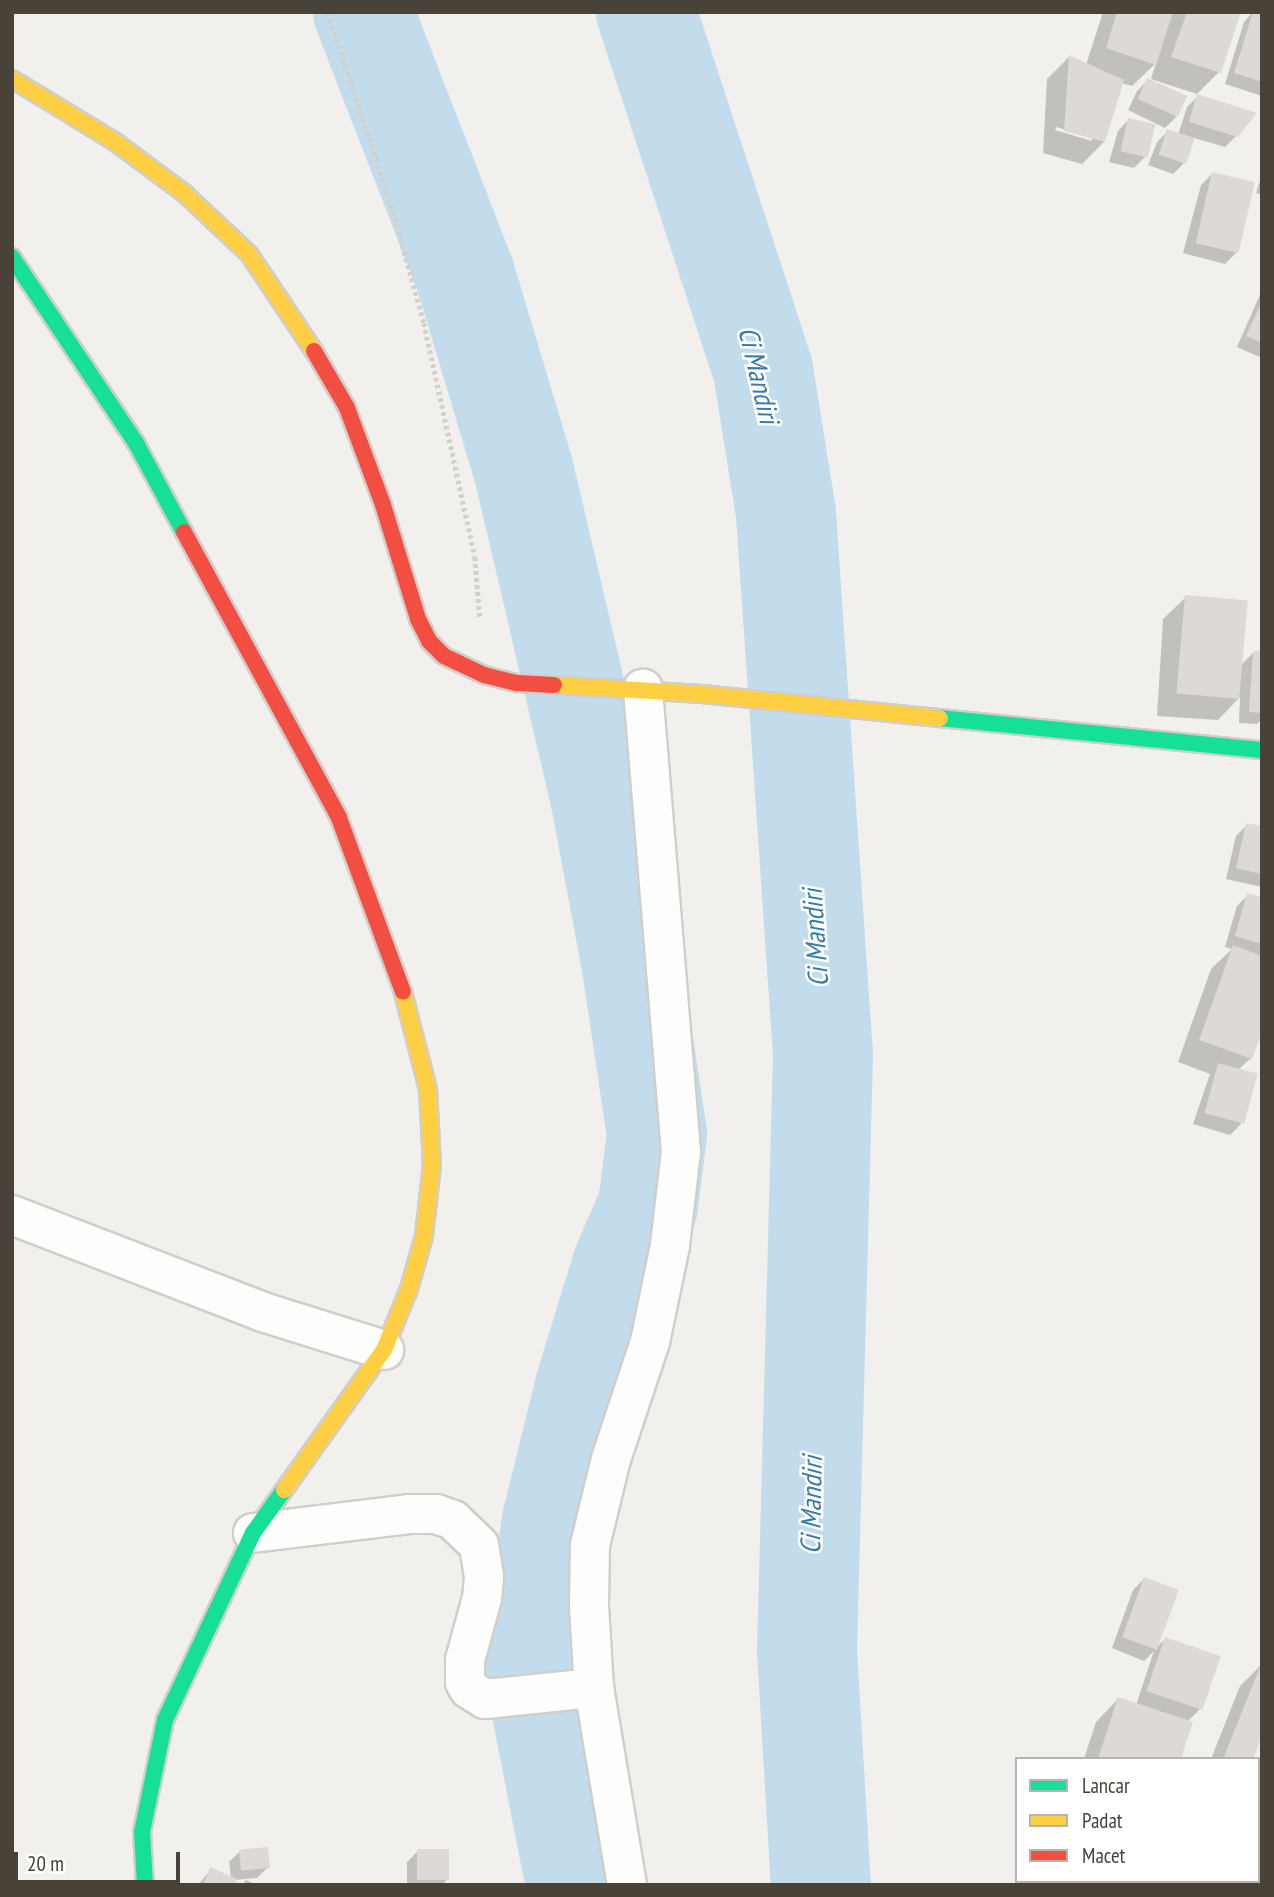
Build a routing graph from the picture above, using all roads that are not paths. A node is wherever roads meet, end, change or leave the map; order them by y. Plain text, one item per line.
1 (12, 79) edge
2 (12, 257) edge
3 (643, 689) junction
4 (1262, 750) edge
5 (12, 1215) edge
6 (384, 1350) junction
7 (253, 1533) junction
8 (594, 1688) junction
9 (145, 1885) edge
10 (626, 1885) edge

1 - 3 street
2 - 6 street
3 - 4 street
3 - 8 street
5 - 6 street
6 - 7 street
7 - 8 street
7 - 9 street
8 - 10 street

